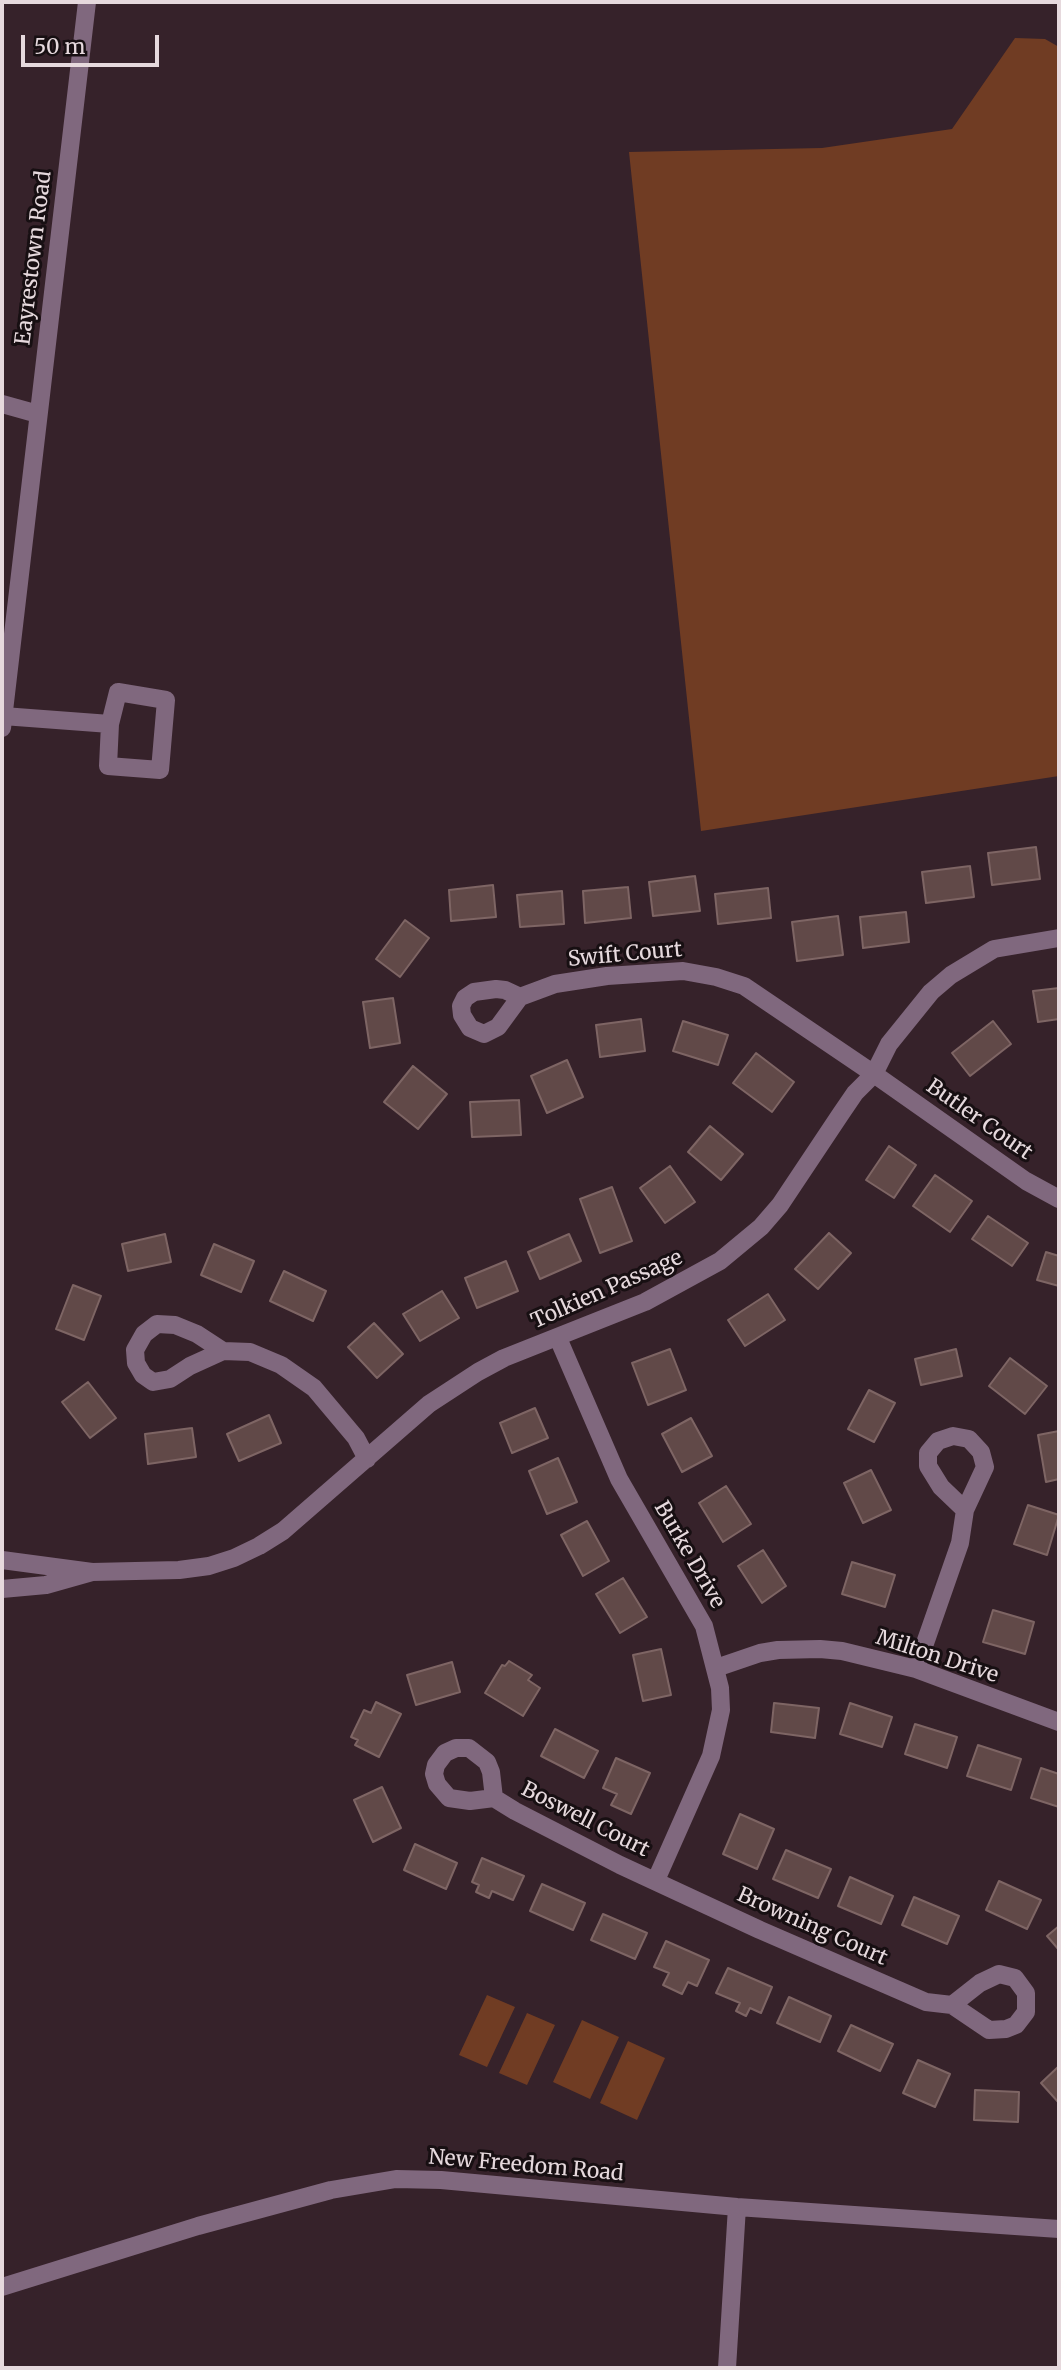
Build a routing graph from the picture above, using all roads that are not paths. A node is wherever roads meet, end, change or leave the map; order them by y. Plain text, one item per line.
1 (87, 2) edge
2 (2, 404) edge
3 (38, 414) junction
4 (2, 722) edge
5 (110, 724) junction
6 (1059, 938) edge
7 (520, 997) dead end
8 (874, 1074) junction
9 (1059, 1199) edge
10 (558, 1338) junction
11 (223, 1351) junction
12 (368, 1459) junction
13 (965, 1510) dead end
14 (2, 1560) edge
15 (92, 1572) junction
16 (2, 1589) edge
17 (716, 1668) junction
18 (916, 1669) junction
19 (1059, 1722) edge
20 (494, 1798) dead end
21 (656, 1880) junction
22 (953, 2005) dead end
23 (737, 2207) junction
24 (1059, 2229) edge
25 (2, 2287) edge
26 (727, 2368) edge

1 - 3 street, Eayrestown Road
2 - 3 street
3 - 4 street, Eayrestown Road
4 - 5 street
5 - 5 street
6 - 8 street, Tolkien Passage
7 - 8 street, Swift Court
8 - 9 street, Butler Court
8 - 10 street, Tolkien Passage
10 - 12 street, Tolkien Passage
10 - 17 street, Burke Drive
11 - 11 street
11 - 12 street
12 - 15 street, Tolkien Passage
13 - 18 street
14 - 15 street, Tolkien Passage
15 - 16 street, Tolkien Passage
17 - 18 street, Milton Drive
17 - 21 street, Burke Drive
18 - 19 street, Milton Drive
20 - 21 street, Boswell Court
21 - 22 street, Browning Court
23 - 24 street, New Freedom Road
23 - 25 street, New Freedom Road
23 - 26 street

